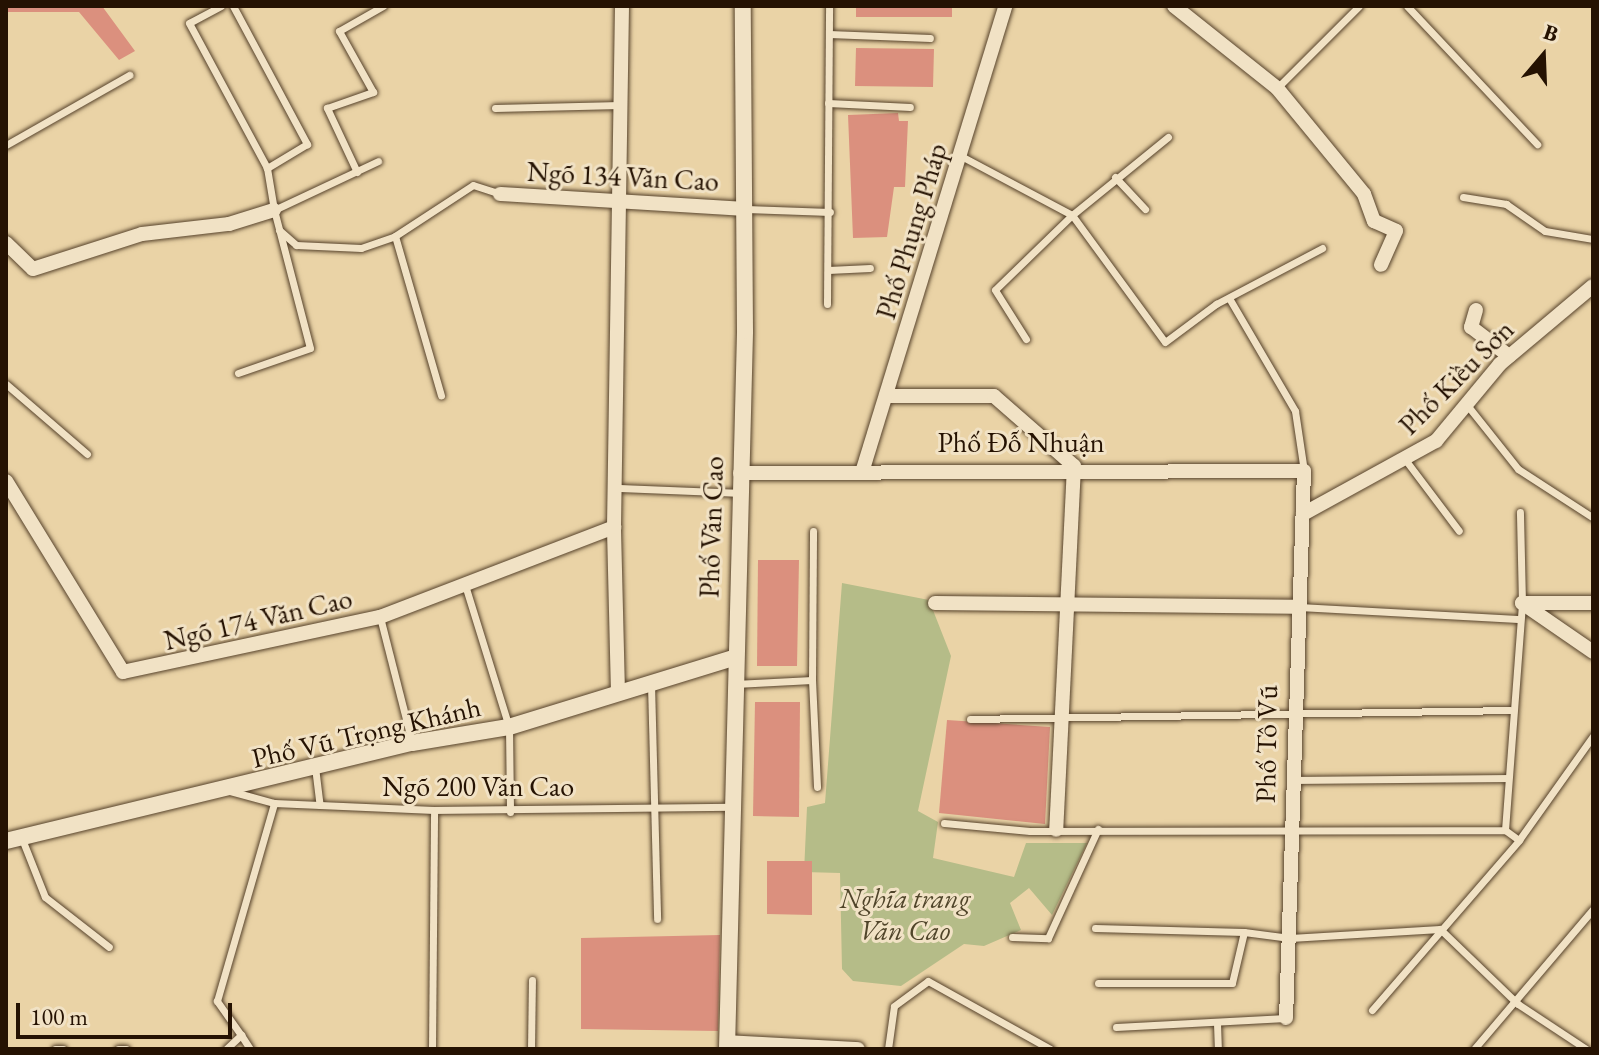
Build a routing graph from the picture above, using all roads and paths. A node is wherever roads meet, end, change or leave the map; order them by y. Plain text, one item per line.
1 (221, 6) edge
2 (233, 6) edge
3 (383, 6) edge
4 (622, 6) edge
5 (743, 6) edge
6 (829, 6) edge
7 (1005, 6) edge
8 (1174, 6) edge
9 (1359, 6) edge
10 (1407, 6) edge
11 (829, 34) junction
12 (930, 38) dead end
13 (129, 75) dead end
14 (1277, 88) junction
15 (828, 103) junction
16 (620, 105) junction
17 (910, 107) dead end
18 (495, 108) dead end
19 (1168, 137) dead end
20 (1537, 144) dead end
21 (6, 145) edge
22 (961, 156) junction
23 (378, 161) dead end
24 (267, 168) junction
25 (357, 172) junction
26 (1115, 177) junction
27 (500, 194) joint
28 (1463, 197) dead end
29 (619, 201) junction
30 (743, 209) junction
31 (1145, 209) dead end
32 (274, 210) junction
33 (830, 212) junction
34 (1072, 215) junction
35 (277, 229) junction
36 (395, 236) junction
37 (1593, 239) edge
38 (7, 245) edge
39 (1322, 248) dead end
40 (1381, 265) dead end
41 (870, 268) dead end
42 (828, 270) junction
43 (1593, 286) edge
44 (1229, 298) junction
45 (827, 304) dead end
46 (1476, 310) dead end
47 (1026, 339) dead end
48 (1509, 356) junction
49 (238, 373) dead end
50 (6, 384) edge
51 (441, 395) dead end
52 (886, 396) junction
53 (1467, 405) junction
54 (87, 454) dead end
55 (1407, 462) junction
56 (1074, 466) junction
57 (863, 469) junction
58 (1304, 471) junction
59 (740, 473) junction
60 (6, 481) edge
61 (617, 488) junction
62 (739, 493) junction
63 (1520, 512) dead end
64 (1303, 514) junction
65 (1592, 517) edge
66 (614, 527) junction
67 (813, 531) dead end
68 (1459, 531) dead end
69 (464, 579) junction
70 (1066, 601) junction
71 (935, 603) dead end
72 (1522, 603) junction
73 (1593, 603) edge
74 (1294, 607) junction
75 (380, 617) junction
76 (1519, 619) junction
77 (1593, 652) edge
78 (733, 658) junction
79 (812, 680) junction
80 (651, 682) junction
81 (733, 684) junction
82 (618, 693) junction
83 (1510, 710) junction
84 (1293, 718) junction
85 (970, 719) dead end
86 (1060, 719) junction
87 (509, 727) junction
88 (1593, 736) edge
89 (412, 743) junction
90 (315, 767) junction
91 (1507, 778) junction
92 (1292, 780) junction
93 (817, 787) dead end
94 (227, 791) junction
95 (274, 803) junction
96 (320, 805) junction
97 (652, 806) junction
98 (730, 807) junction
99 (434, 810) junction
100 (510, 812) junction
101 (944, 823) dead end
102 (1291, 828) junction
103 (1098, 829) junction
104 (1056, 830) junction
105 (1505, 830) junction
106 (13, 839) edge
107 (1519, 840) junction
108 (1593, 909) edge
109 (657, 919) dead end
110 (1095, 928) dead end
111 (1440, 929) junction
112 (1244, 932) junction
113 (1012, 937) dead end
114 (1290, 938) junction
115 (109, 947) dead end
116 (532, 980) dead end
117 (1098, 983) dead end
118 (1518, 1004) junction
119 (1372, 1010) dead end
120 (1286, 1018) joint
121 (1217, 1023) junction
122 (1116, 1027) dead end
123 (241, 1035) junction
124 (727, 1046) edge
125 (55, 1049) edge
126 (63, 1049) edge
127 (118, 1049) edge
128 (126, 1049) edge
129 (226, 1049) edge
130 (250, 1049) edge
131 (432, 1049) edge
132 (531, 1049) edge
133 (858, 1049) edge
134 (888, 1049) edge
135 (1050, 1049) edge
136 (1218, 1049) edge
137 (1474, 1049) edge
138 (1586, 1049) edge

1 - 24 lane
2 - 24 lane
3 - 25 lane
4 - 16 street
5 - 30 street, Phố Văn Cao
6 - 11 lane
7 - 22 street, Phố Phụng Pháp
8 - 14 street
9 - 14 lane
10 - 20 lane
11 - 12 lane
11 - 15 lane
13 - 21 lane
14 - 40 street
15 - 17 lane
15 - 33 lane
16 - 18 lane
16 - 29 street
19 - 26 lane
22 - 34 lane
22 - 52 street, Phố Phụng Pháp
23 - 25 lane
24 - 32 lane
25 - 32 lane
26 - 31 lane
26 - 34 lane
27 - 29 street, Ngõ 134 Văn Cao
27 - 36 lane
28 - 37 lane
29 - 30 street, Ngõ 134 Văn Cao
29 - 61 street
30 - 33 lane
30 - 59 street, Phố Văn Cao
32 - 35 lane
32 - 38 street
33 - 42 lane
34 - 44 lane
34 - 47 lane
35 - 36 lane
35 - 49 lane
36 - 51 lane
39 - 44 lane
41 - 42 lane
42 - 45 lane
43 - 48 street, Phố Kiều Sơn
44 - 58 lane
46 - 48 street
48 - 53 street, Phố Kiều Sơn
50 - 54 lane
52 - 56 street
52 - 57 street, Phố Phụng Pháp
53 - 55 street, Phố Kiều Sơn
53 - 65 lane
55 - 64 street, Phố Kiều Sơn
55 - 68 lane
56 - 57 street, Phố Đỗ Nhuận
56 - 58 street, Phố Đỗ Nhuận
56 - 70 street
57 - 59 street, Phố Đỗ Nhuận
58 - 64 street, Phố Tô Vũ
59 - 62 street, Phố Văn Cao
60 - 75 street, Ngõ 174 Văn Cao
61 - 62 lane
61 - 66 street
62 - 78 street, Phố Văn Cao
63 - 72 lane
64 - 74 street, Phố Tô Vũ
66 - 69 street, Ngõ 174 Văn Cao
66 - 82 street
67 - 79 lane
69 - 75 street, Ngõ 174 Văn Cao
69 - 87 lane
70 - 71 street
70 - 74 street
70 - 86 street
72 - 73 street
72 - 76 lane
72 - 77 street
74 - 76 lane
74 - 84 street, Phố Tô Vũ
75 - 89 lane
76 - 83 lane
78 - 80 street, Phố Vũ Trọng Khánh
78 - 81 street, Phố Văn Cao
79 - 81 lane
79 - 93 lane
80 - 82 street, Phố Vũ Trọng Khánh
80 - 97 lane
81 - 98 street, Phố Văn Cao
82 - 87 street, Phố Vũ Trọng Khánh
83 - 84 lane
83 - 91 lane
84 - 86 lane
84 - 92 street, Phố Tô Vũ
85 - 86 lane
86 - 104 street
87 - 89 street, Phố Vũ Trọng Khánh
87 - 100 lane
88 - 107 lane
89 - 90 street, Phố Vũ Trọng Khánh
90 - 94 street, Phố Vũ Trọng Khánh
90 - 96 lane
91 - 92 lane
91 - 105 lane
92 - 102 street, Phố Tô Vũ
94 - 95 lane, Ngõ 200 Văn Cao
94 - 106 street, Phố Vũ Trọng Khánh
95 - 96 lane, Ngõ 200 Văn Cao
95 - 123 lane
96 - 99 lane, Ngõ 200 Văn Cao
97 - 98 lane, Ngõ 200 Văn Cao
97 - 100 lane, Ngõ 200 Văn Cao
97 - 109 lane
98 - 124 street, Phố Văn Cao
99 - 100 lane, Ngõ 200 Văn Cao
99 - 131 lane
101 - 104 lane
102 - 103 lane
102 - 105 lane
102 - 114 street, Phố Tô Vũ
103 - 104 lane
103 - 113 lane
105 - 107 lane
106 - 115 lane
107 - 111 lane
108 - 118 lane
110 - 112 lane
111 - 114 lane
111 - 118 lane
111 - 119 lane
112 - 114 lane
112 - 117 lane
114 - 120 street, Phố Tô Vũ
116 - 132 lane
118 - 137 lane
118 - 138 lane
120 - 121 lane
121 - 122 lane
121 - 136 lane
123 - 129 lane
123 - 130 lane
124 - 133 street
125 - 126 lane
127 - 128 lane
134 - 135 lane

